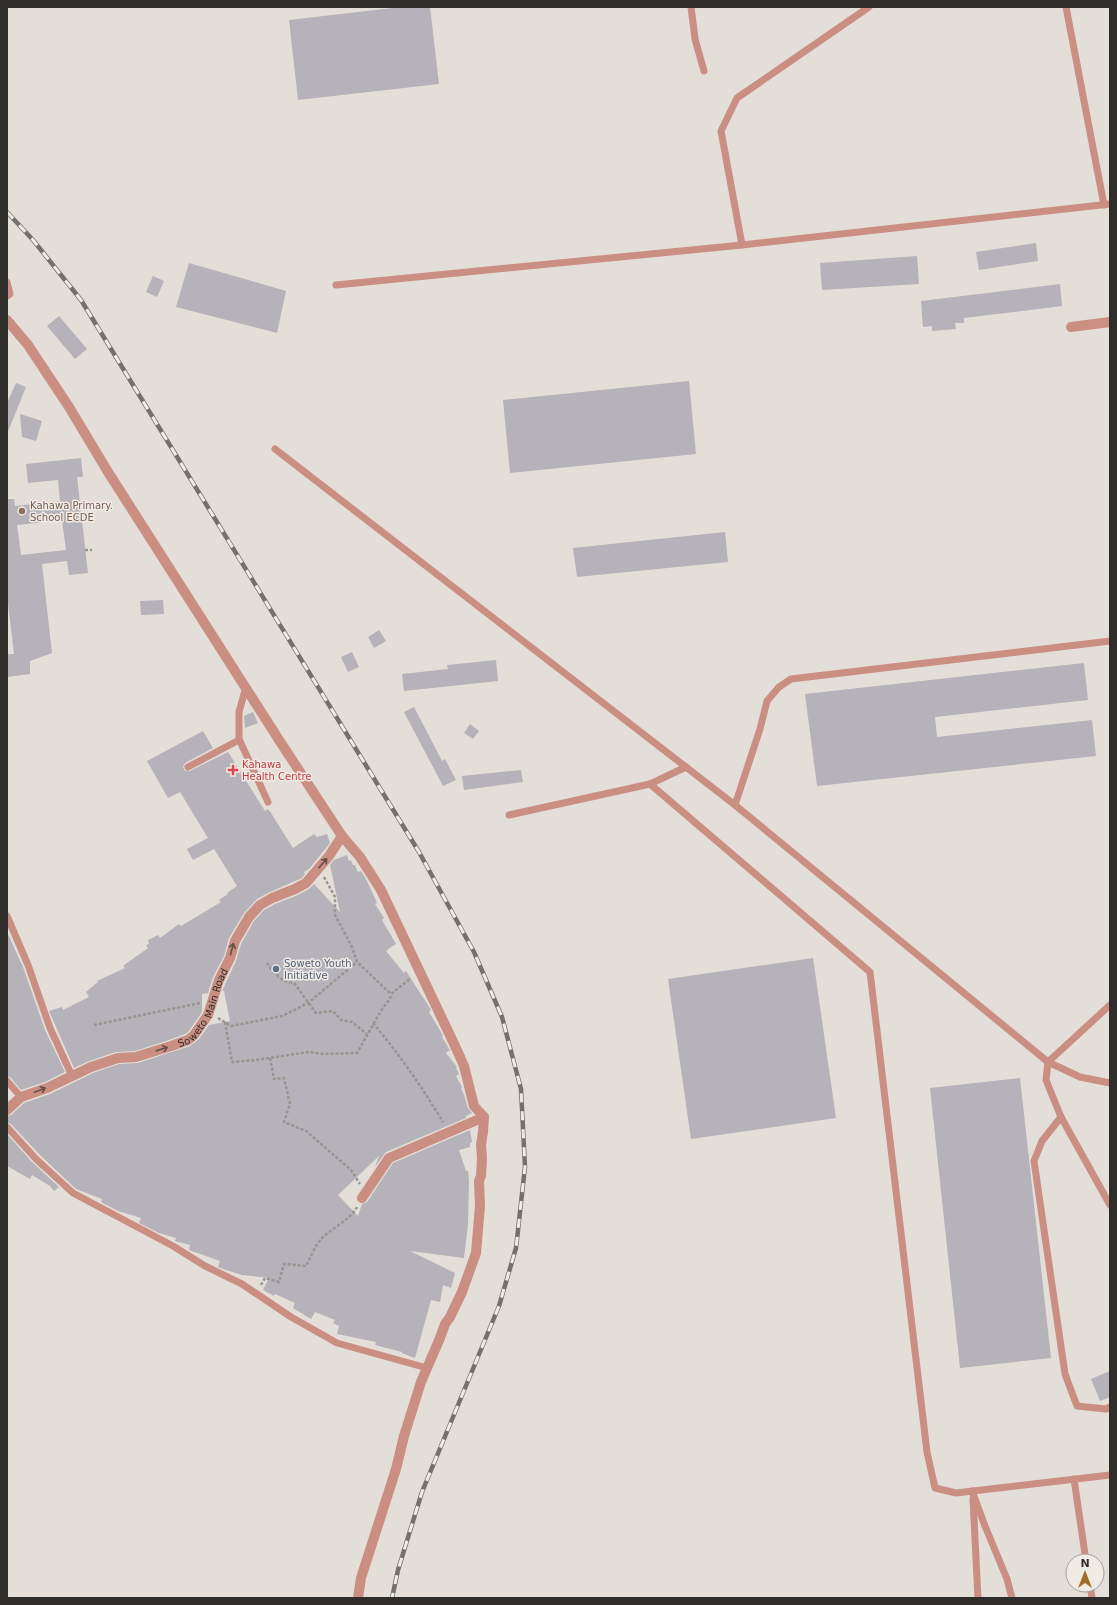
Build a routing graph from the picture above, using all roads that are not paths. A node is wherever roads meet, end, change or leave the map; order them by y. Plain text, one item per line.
1 (691, 7) edge
2 (869, 7) edge
3 (1066, 7) edge
4 (704, 71) dead end
5 (1107, 204) edge
6 (742, 245) junction
7 (7, 282) edge
8 (336, 286) dead end
9 (7, 296) edge
10 (7, 320) edge
11 (1110, 322) edge
12 (1071, 327) dead end
13 (275, 449) dead end
14 (1110, 642) edge
15 (246, 687) junction
16 (239, 740) junction
17 (188, 767) dead end
18 (686, 767) junction
19 (650, 784) junction
20 (268, 802) dead end
21 (735, 805) junction
22 (509, 815) dead end
23 (342, 836) junction
24 (7, 916) edge
25 (1110, 1005) edge
26 (1048, 1062) junction
27 (72, 1076) junction
28 (7, 1080) edge
29 (1110, 1084) edge
30 (21, 1097) junction
31 (7, 1110) edge
32 (484, 1117) junction
33 (1061, 1117) junction
34 (7, 1127) edge
35 (363, 1195) road end
36 (1110, 1205) edge
37 (427, 1368) junction
38 (1110, 1408) edge
39 (1110, 1474) edge
40 (1074, 1479) junction
41 (972, 1491) junction
42 (1085, 1553) edge
43 (358, 1598) edge
44 (978, 1598) edge
45 (1012, 1598) edge

1 - 4 lane
2 - 6 lane
3 - 5 lane
5 - 6 lane
6 - 8 lane
7 - 9 lane
10 - 15 street
11 - 12 street
13 - 18 lane
14 - 21 lane
15 - 16 lane
15 - 23 street
16 - 17 lane
16 - 20 lane
18 - 19 lane
18 - 21 lane
19 - 22 lane
19 - 41 lane
21 - 26 lane
27 -> 23 street, Soweto Main Road
23 - 32 street
24 - 27 lane
25 - 26 lane
26 - 29 lane
26 - 33 lane
30 -> 27 street, Soweto Main Road
28 - 30 lane
30 - 31 street, Soweto Main Road
32 - 35 street
32 - 37 street
33 - 36 lane
33 - 38 lane
34 - 37 lane
37 - 43 street
39 - 40 lane
40 - 41 lane
40 - 42 lane
41 - 44 lane
41 - 45 lane

